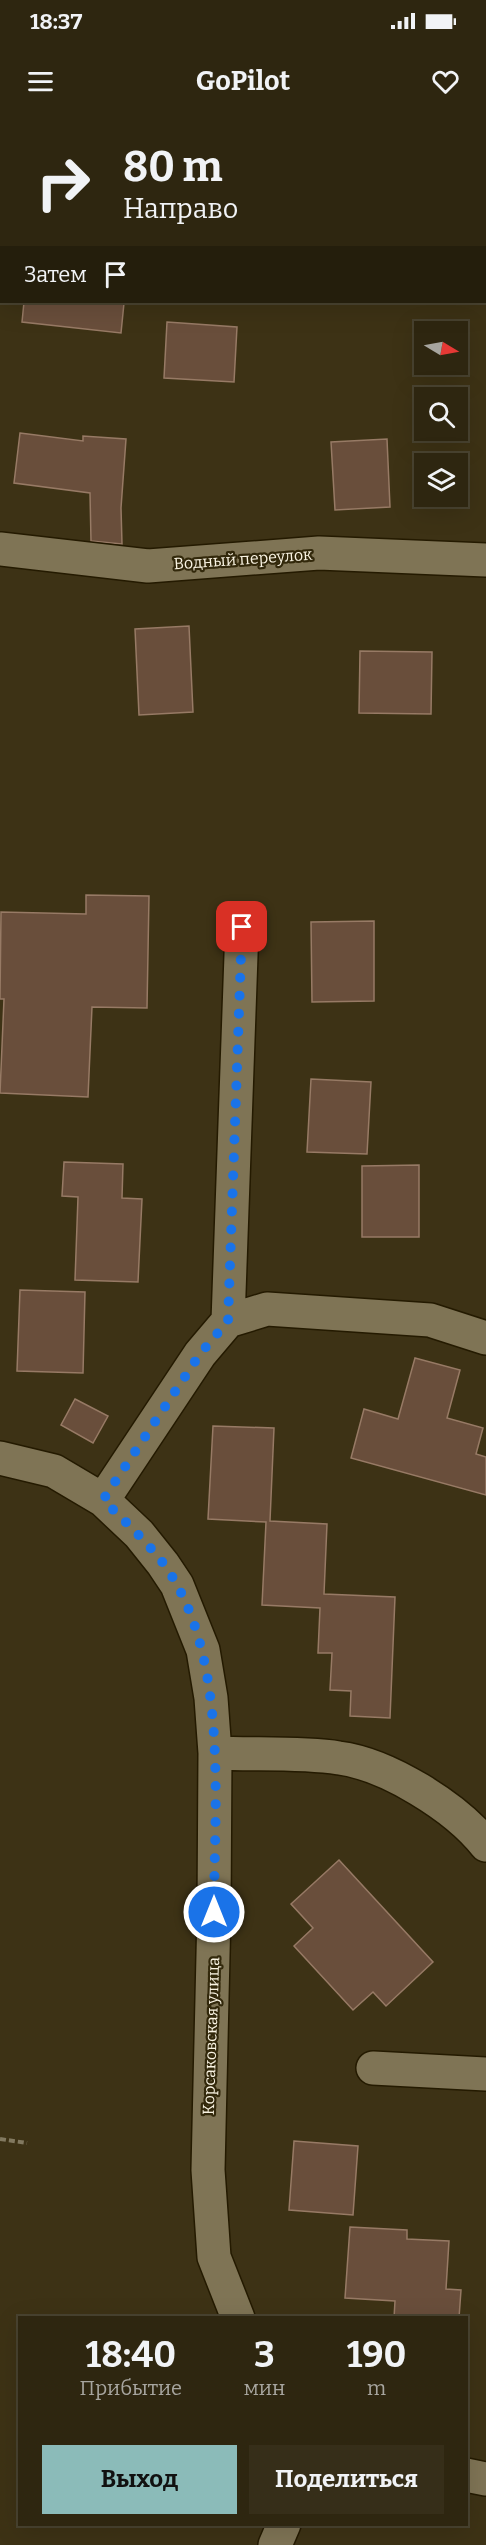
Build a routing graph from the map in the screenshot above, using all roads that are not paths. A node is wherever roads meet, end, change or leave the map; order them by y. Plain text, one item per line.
1 (0, 549) edge
2 (486, 560) edge
3 (242, 927) dead end
4 (228, 1321) junction
5 (486, 1338) edge
6 (0, 1458) edge
7 (103, 1500) junction
8 (215, 1753) junction
9 (486, 1845) edge
10 (373, 2068) dead end
11 (486, 2074) edge
12 (237, 2316) edge
13 (468, 2475) edge
14 (486, 2479) edge
15 (283, 2526) edge
16 (275, 2545) edge

1 - 2 street, Водный переулок
3 - 4 street
4 - 5 street
4 - 7 street
6 - 7 street, Корсаковская улица
7 - 8 street, Корсаковская улица
8 - 9 street
8 - 12 street, Корсаковская улица
10 - 11 street
13 - 14 street
15 - 16 street

